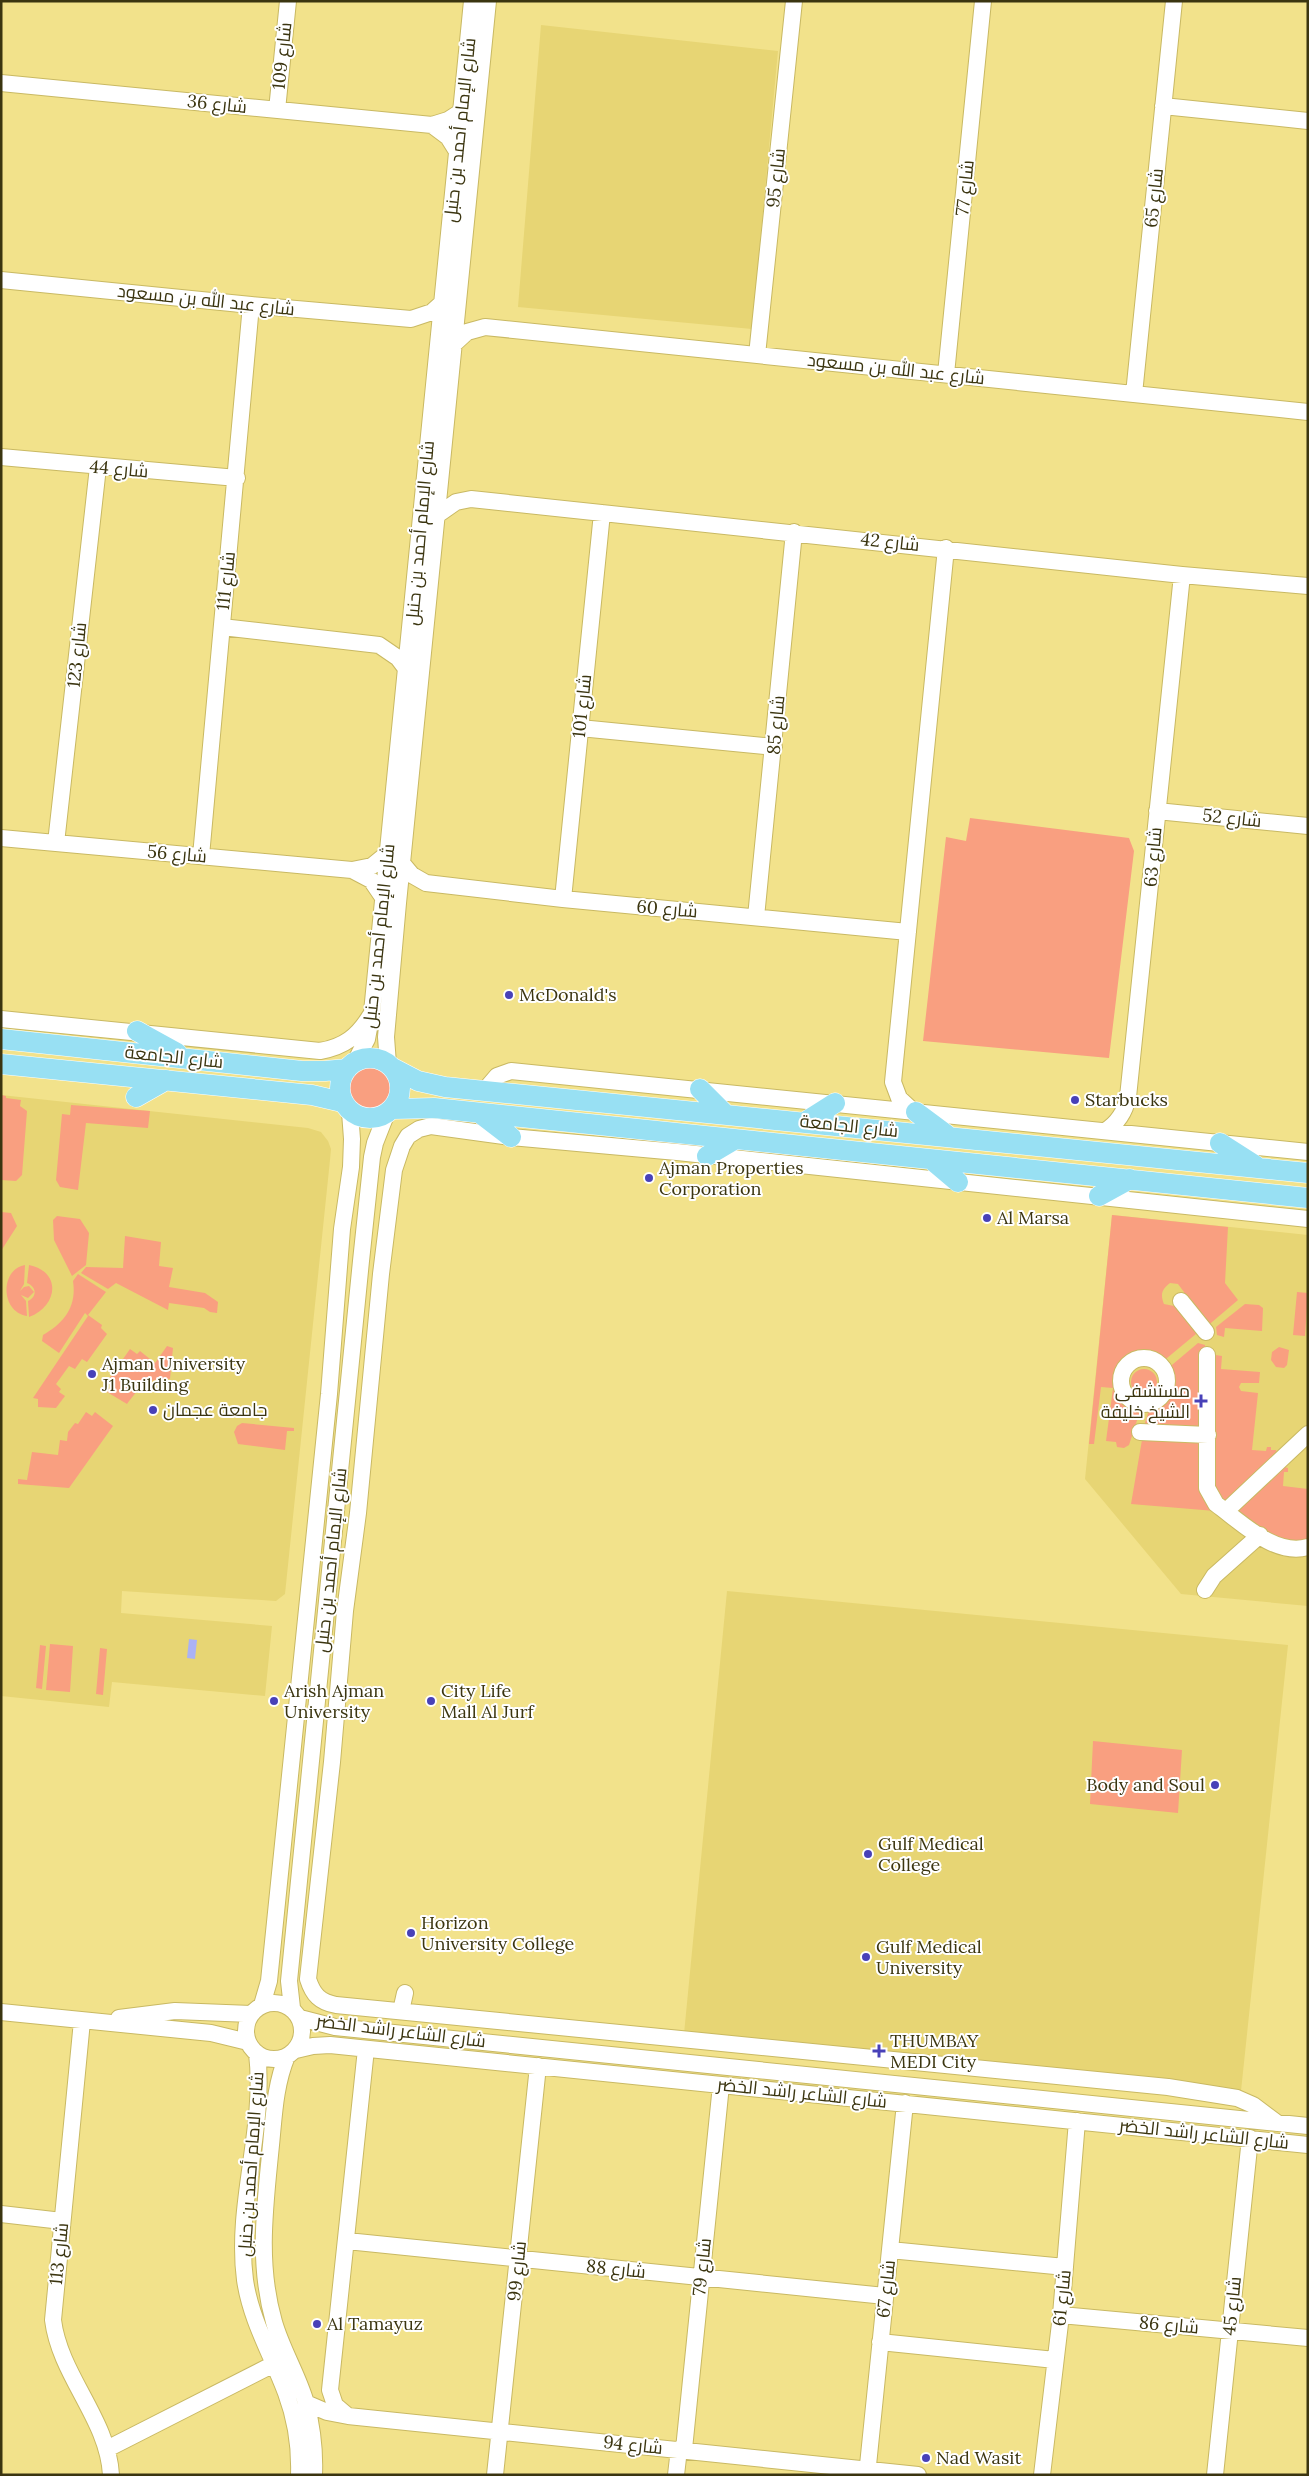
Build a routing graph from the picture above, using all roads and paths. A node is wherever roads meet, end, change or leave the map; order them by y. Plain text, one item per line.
1 (288, 1) edge
2 (472, 1) edge
3 (488, 1) edge
4 (794, 1) edge
5 (984, 1) edge
6 (1174, 1) edge
7 (1, 83) edge
8 (1163, 106) junction
9 (277, 110) junction
10 (462, 111) junction
11 (1308, 121) edge
12 (432, 125) junction
13 (458, 154) junction
14 (1, 280) edge
15 (450, 304) junction
16 (251, 305) junction
17 (411, 319) junction
18 (485, 327) junction
19 (446, 345) junction
20 (757, 355) junction
21 (946, 374) junction
22 (1134, 394) junction
23 (1308, 412) edge
24 (1, 457) edge
25 (98, 467) junction
26 (440, 472) junction
27 (237, 478) junction
28 (472, 499) junction
29 (602, 513) junction
30 (436, 516) junction
31 (794, 532) junction
32 (946, 548) junction
33 (1182, 575) junction
34 (1308, 586) edge
35 (411, 626) junction
36 (222, 627) junction
37 (379, 645) junction
38 (406, 670) junction
39 (580, 728) junction
40 (774, 747) junction
41 (1157, 811) junction
42 (1308, 826) edge
43 (1, 838) edge
44 (56, 843) junction
45 (388, 853) junction
46 (201, 856) junction
47 (402, 863) junction
48 (352, 870) junction
49 (426, 884) junction
50 (563, 899) junction
51 (391, 901) junction
52 (756, 918) junction
53 (908, 932) junction
54 (372, 1012) junction
55 (1, 1019) edge
56 (137, 1031) junction
57 (1, 1039) edge
58 (185, 1058) junction
59 (1, 1064) edge
60 (351, 1065) junction
61 (390, 1066) junction
62 (166, 1080) junction
63 (893, 1082) junction
64 (485, 1090) junction
65 (700, 1090) junction
66 (136, 1097) dead end
67 (836, 1103) junction
68 (346, 1106) junction
69 (873, 1107) junction
70 (389, 1112) junction
71 (915, 1112) junction
72 (479, 1113) junction
73 (724, 1113) junction
74 (805, 1122) junction
75 (1105, 1131) junction
76 (949, 1136) junction
77 (511, 1137) junction
78 (734, 1140) junction
79 (1220, 1143) junction
80 (1083, 1150) junction
81 (1308, 1152) edge
82 (707, 1156) junction
83 (932, 1160) junction
84 (1002, 1166) junction
85 (1258, 1167) junction
86 (394, 1170) junction
87 (1308, 1173) edge
88 (1130, 1179) junction
89 (958, 1182) junction
90 (368, 1192) junction
91 (1099, 1196) junction
92 (1308, 1198) edge
93 (1308, 1219) edge
94 (361, 1261) junction
95 (380, 1274) junction
96 (1181, 1301) dead end
97 (1206, 1332) dead end
98 (1207, 1355) dead end
99 (1140, 1432) dead end
100 (1308, 1434) edge
101 (1208, 1435) junction
102 (360, 1491) junction
103 (336, 1503) junction
104 (1226, 1511) junction
105 (1260, 1535) junction
106 (1308, 1547) edge
107 (329, 1585) junction
108 (1205, 1590) dead end
109 (345, 1611) junction
110 (325, 1833) junction
111 (302, 1850) junction
112 (311, 1941) junction
113 (290, 1965) junction
114 (405, 1993) dead end
115 (257, 2010) junction
116 (399, 2011) junction
117 (1, 2012) edge
118 (296, 2013) junction
119 (82, 2021) junction
120 (366, 2029) junction
121 (667, 2039) junction
122 (252, 2048) junction
123 (366, 2049) junction
124 (796, 2050) junction
125 (291, 2053) junction
126 (873, 2057) junction
127 (708, 2064) junction
128 (538, 2066) junction
129 (757, 2068) junction
130 (981, 2068) junction
131 (909, 2084) junction
132 (721, 2085) junction
133 (948, 2088) junction
134 (905, 2104) junction
135 (1077, 2121) junction
136 (1282, 2123) junction
137 (1308, 2126) edge
138 (1250, 2138) junction
139 (1285, 2142) junction
140 (1308, 2146) edge
141 (1, 2214) edge
142 (62, 2221) junction
143 (347, 2241) junction
144 (890, 2250) junction
145 (518, 2258) junction
146 (1065, 2267) junction
147 (701, 2278) junction
148 (885, 2296) junction
149 (1061, 2315) junction
150 (1230, 2331) junction
151 (1308, 2338) edge
152 (880, 2342) junction
153 (1055, 2360) junction
154 (274, 2364) junction
155 (330, 2390) junction
156 (312, 2406) junction
157 (348, 2416) junction
158 (500, 2431) junction
159 (313, 2445) junction
160 (108, 2449) junction
161 (682, 2449) junction
162 (867, 2472) edge
163 (112, 2475) edge
164 (299, 2475) edge
165 (314, 2475) edge
166 (495, 2475) edge
167 (676, 2475) edge
168 (918, 2475) edge
169 (1042, 2475) edge
170 (1215, 2475) edge

1 - 9 street, شارع 109
2 - 10 street, شارع الإمام أحمد بن حنبل
3 - 15 street, شارع الإمام أحمد بن حنبل
4 - 20 street, شارع 95
5 - 21 street, شارع 77
6 - 8 street, شارع 65
7 - 9 street, شارع 36
8 - 11 street
8 - 22 street, شارع 65
9 - 12 street, شارع 36
10 - 12 street, شارع 36
10 - 13 street, شارع الإمام أحمد بن حنبل
12 - 13 street
13 - 15 street, شارع الإمام أحمد بن حنبل
14 - 16 street, شارع عبد الله بن مسعود
15 - 17 street, شارع عبد الله بن مسعود
15 - 18 street, شارع عبد الله بن مسعود
15 - 19 street, شارع الإمام أحمد بن حنبل
16 - 17 street, شارع عبد الله بن مسعود
16 - 27 street, شارع 111
17 - 19 street
18 - 19 street, شارع عبد الله بن مسعود
18 - 20 street, شارع عبد الله بن مسعود
19 - 26 street, شارع الإمام أحمد بن حنبل
19 - 35 street, شارع الإمام أحمد بن حنبل
20 - 21 street, شارع عبد الله بن مسعود
21 - 22 street, شارع عبد الله بن مسعود
22 - 23 street, شارع عبد الله بن مسعود
24 - 25 street, شارع 44
25 - 27 street, شارع 44
25 - 44 street, شارع 123
26 - 28 street, شارع 42
26 - 30 street, شارع الإمام أحمد بن حنبل
27 - 36 street, شارع 111
28 - 29 street, شارع 42
28 - 30 street, شارع 42
29 - 31 street, شارع 42
29 - 39 street, شارع 101
30 - 47 street, شارع الإمام أحمد بن حنبل
31 - 32 street, شارع 42
31 - 40 street, شارع 85
32 - 33 street, شارع 42
32 - 53 street
33 - 34 street, شارع 42
33 - 41 street, شارع 63
35 - 37 street
35 - 38 street, شارع الإمام أحمد بن حنبل
36 - 37 street
36 - 46 street, شارع 111
37 - 38 street
38 - 45 street, شارع الإمام أحمد بن حنبل
39 - 40 street
39 - 50 street, شارع 101
40 - 52 street, شارع 85
41 - 42 street, شارع 52
41 - 75 street, شارع 63
43 - 44 street, شارع 56
44 - 46 street, شارع 56
45 - 48 street, شارع 56
45 - 51 street, شارع الإمام أحمد بن حنبل
46 - 48 street, شارع 56
47 - 49 street
47 - 51 street, شارع الإمام أحمد بن حنبل
48 - 51 street, شارع 56
49 - 50 street, شارع 60
49 - 51 street
50 - 52 street, شارع 60
51 - 54 street, شارع الإمام أحمد بن حنبل
51 - 61 street, شارع الإمام أحمد بن حنبل
52 - 53 street, شارع 60
53 - 63 street
54 - 56 street
54 - 60 street, شارع الإمام أحمد بن حنبل
55 - 56 street
56 - 58 main road
57 - 58 main road, شارع الجامعة
58 - 60 main road, شارع الجامعة
59 - 62 main road, شارع الجامعة
60 - 61 main road
60 - 68 main road
61 - 64 main road, شارع الجامعة
61 - 70 main road
62 - 66 main road
62 - 68 main road, شارع الجامعة
63 - 69 street
63 - 71 street
64 - 65 street
64 - 73 main road, شارع الجامعة
65 - 67 street
65 - 73 main road
67 - 69 street
67 - 74 main road
68 - 70 main road
68 - 115 street, شارع الإمام أحمد بن حنبل
69 - 71 street
70 - 72 main road, شارع الجامعة
70 - 90 street, شارع الإمام أحمد بن حنبل
71 - 75 street
71 - 76 main road
72 - 77 main road
72 - 78 main road, شارع الجامعة
73 - 74 main road, شارع الجامعة
74 - 76 main road, شارع الجامعة
75 - 79 street
76 - 80 main road, شارع الجامعة
77 - 82 street
77 - 86 street
78 - 82 main road
78 - 83 main road, شارع الجامعة
79 - 81 street
79 - 85 main road
80 - 84 main road
80 - 85 main road, شارع الجامعة
82 - 89 street
83 - 84 main road, شارع الجامعة
83 - 89 main road
84 - 88 main road, شارع الجامعة
85 - 87 main road, شارع الجامعة
86 - 90 street
86 - 95 street
88 - 91 main road
88 - 92 main road, شارع الجامعة
89 - 91 street
90 - 94 street, شارع الإمام أحمد بن حنبل
91 - 93 street
94 - 95 street
94 - 103 street, شارع الإمام أحمد بن حنبل
95 - 102 street
96 - 97 street
98 - 101 street
99 - 101 street
100 - 104 street
101 - 104 street
102 - 103 street
102 - 109 street
103 - 107 street, شارع الإمام أحمد بن حنبل
104 - 105 street
105 - 106 street
105 - 108 street
107 - 109 street
107 - 111 street, شارع الإمام أحمد بن حنبل
109 - 110 street
110 - 111 street
110 - 112 street
111 - 113 street, شارع الإمام أحمد بن حنبل
112 - 113 street
112 - 116 street
113 - 118 street, شارع الإمام أحمد بن حنبل
114 - 116 street
115 - 118 street
115 - 119 street
115 - 122 street
116 - 120 street
116 - 121 street
117 - 119 street
118 - 120 street, شارع الشاعر راشد الخضر
118 - 125 street
119 - 122 street
119 - 142 street, شارع 113
120 - 127 street, شارع الشاعر راشد الخضر
121 - 124 street
121 - 127 street
122 - 125 street
122 - 154 street, شارع الإمام أحمد بن حنبل
123 - 125 street, شارع الشاعر راشد الخضر
123 - 128 street, شارع الشاعر راشد الخضر
123 - 143 street
124 - 126 street
124 - 129 street
125 - 156 street, شارع الإمام أحمد بن حنبل
126 - 130 street
126 - 131 street
127 - 129 street, شارع الشاعر راشد الخضر
128 - 132 street, شارع الشاعر راشد الخضر
128 - 145 street, شارع 99
129 - 131 street, شارع الشاعر راشد الخضر
130 - 133 street
130 - 136 street
131 - 133 street, شارع الشاعر راشد الخضر
132 - 134 street, شارع الشاعر راشد الخضر
132 - 147 street, شارع 79
133 - 136 street, شارع الشاعر راشد الخضر
134 - 135 street, شارع الشاعر راشد الخضر
134 - 144 street, شارع 67
135 - 138 street, شارع الشاعر راشد الخضر
135 - 146 street, شارع 61
136 - 137 street, شارع الشاعر راشد الخضر
136 - 139 street
138 - 139 street, شارع الشاعر راشد الخضر
138 - 150 street, شارع 45
139 - 140 street, شارع الشاعر راشد الخضر
141 - 142 street
142 - 160 street, شارع 113
143 - 145 street, شارع 88
143 - 155 street
144 - 146 street
144 - 148 street, شارع 67
145 - 147 street, شارع 88
145 - 158 street, شارع 99
146 - 149 street, شارع 61
147 - 148 street, شارع 88
147 - 161 street, شارع 79
148 - 152 street, شارع 67
149 - 150 street, شارع 86
149 - 153 street, شارع 61
150 - 151 street, شارع 86
150 - 170 street, شارع 45
152 - 153 street
152 - 162 street, شارع 67
153 - 169 street, شارع 61
154 - 160 street
154 - 164 street, شارع الإمام أحمد بن حنبل
155 - 156 street
155 - 157 street
156 - 157 street, شارع 94
156 - 159 street, شارع الإمام أحمد بن حنبل
157 - 158 street, شارع 94
157 - 159 street, شارع 94
158 - 161 street, شارع 94
158 - 166 street, شارع 99
159 - 165 street, شارع الإمام أحمد بن حنبل
160 - 163 street, شارع 113
161 - 162 street, شارع 94
161 - 167 street, شارع 79
162 - 168 street, شارع 94

